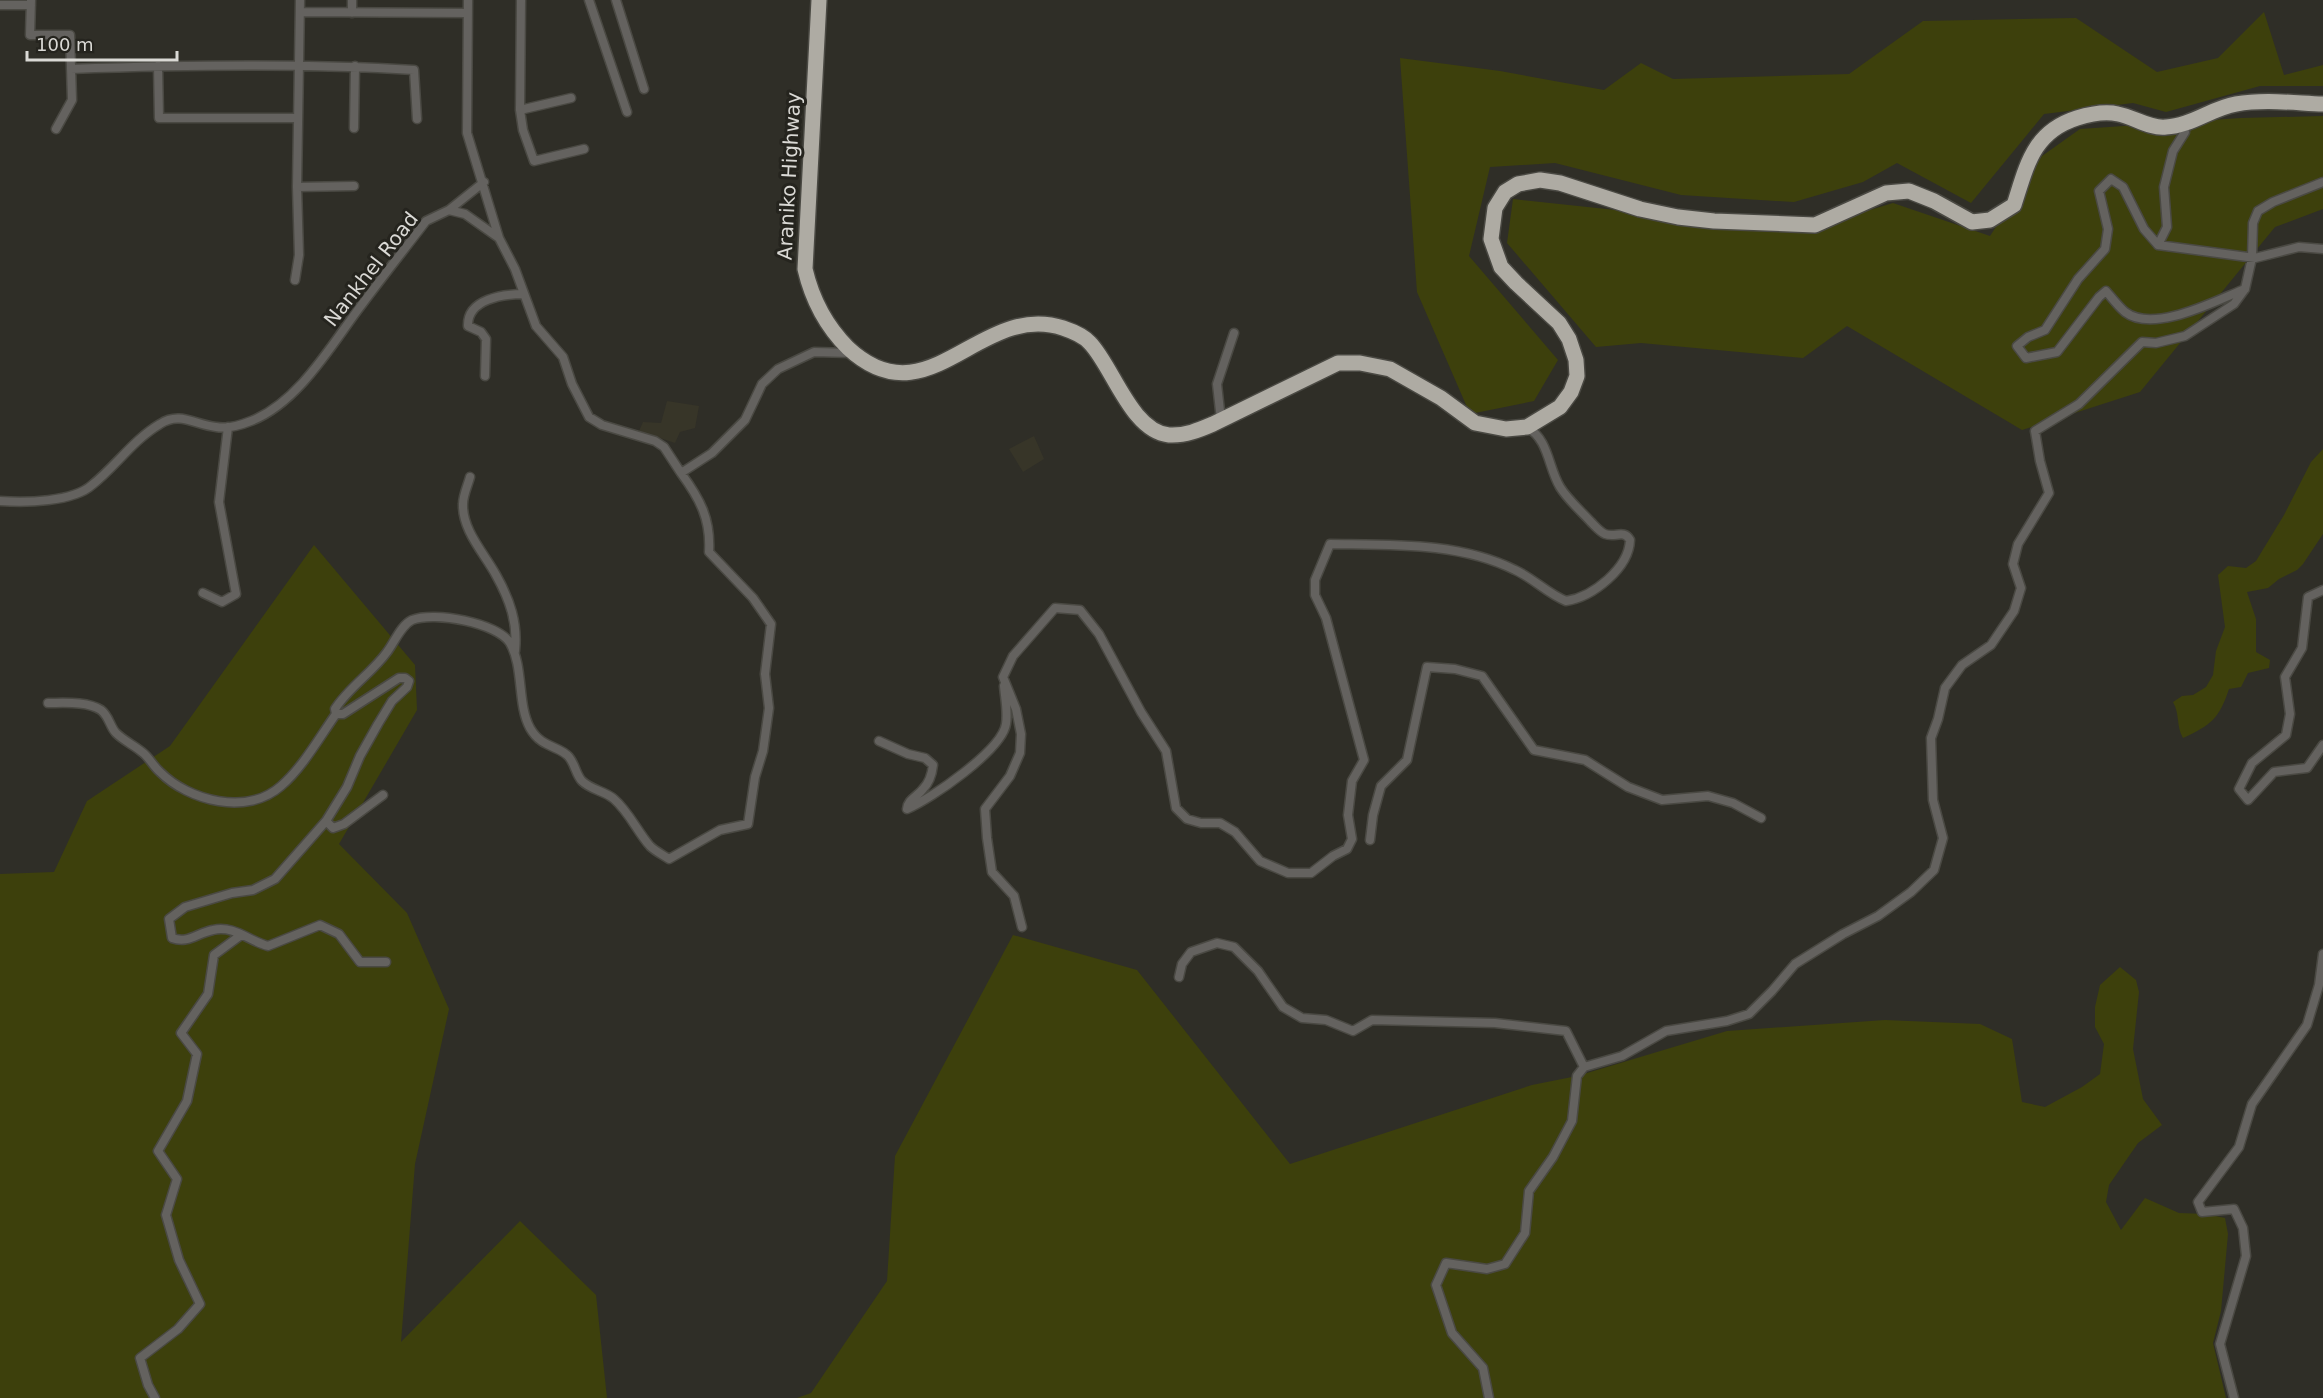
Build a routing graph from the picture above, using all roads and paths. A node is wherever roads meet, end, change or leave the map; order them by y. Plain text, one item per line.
1 (300, 0) edge
2 (352, 0) edge
3 (468, 0) edge
4 (521, 0) edge
5 (590, 0) edge
6 (616, 0) edge
7 (819, 0) edge
8 (31, 2) edge
9 (0, 5) edge
10 (300, 12) junction
11 (352, 13) junction
12 (468, 13) junction
13 (158, 66) junction
14 (300, 66) junction
15 (355, 66) junction
16 (71, 69) junction
17 (644, 89) dead end
18 (571, 98) dead end
19 (2323, 104) edge
20 (520, 110) junction
21 (627, 112) dead end
22 (298, 118) junction
23 (417, 118) dead end
24 (2183, 124) junction
25 (354, 128) dead end
26 (56, 129) dead end
27 (584, 149) dead end
28 (483, 182) junction
29 (2323, 182) edge
30 (354, 186) dead end
31 (297, 187) junction
32 (448, 210) junction
33 (499, 238) junction
34 (2158, 245) junction
35 (2323, 249) edge
36 (2252, 258) junction
37 (295, 280) dead end
38 (2246, 289) junction
39 (524, 294) junction
40 (1234, 333) dead end
41 (854, 353) junction
42 (485, 376) dead end
43 (1221, 420) junction
44 (228, 427) junction
45 (1527, 427) junction
46 (681, 473) junction
47 (471, 477) dead end
48 (0, 501) edge
49 (2323, 590) edge
50 (203, 593) dead end
51 (515, 655) junction
52 (1003, 677) junction
53 (48, 703) dead end
54 (336, 714) junction
55 (879, 741) dead end
56 (2323, 745) edge
57 (383, 795) dead end
58 (1761, 818) dead end
59 (326, 821) junction
60 (1370, 840) dead end
61 (1022, 927) dead end
62 (241, 935) junction
63 (2323, 954) edge
64 (386, 962) dead end
65 (1179, 977) dead end
66 (1584, 1067) junction
67 (155, 1398) edge
68 (1489, 1398) edge
69 (2234, 1398) edge

1 - 10 street
2 - 11 street
3 - 12 street
4 - 20 street
5 - 21 street
6 - 17 street
7 - 41 highway, Araniko Highway
8 - 9 street
8 - 16 street
10 - 11 street
10 - 14 street
11 - 12 street
12 - 28 street
13 - 14 street
13 - 16 street
13 - 22 street
14 - 15 street
14 - 22 street
15 - 23 street
15 - 25 street
16 - 26 street
18 - 20 street
19 - 24 highway
20 - 27 street
22 - 31 street
24 - 34 street
24 - 45 highway
28 - 32 street
28 - 33 street
29 - 36 street
30 - 31 street
31 - 37 street
32 - 33 street, Nankhel Road
32 - 44 street, Nankhel Road
33 - 39 street, Nankhel Road
34 - 36 street
34 - 38 street
35 - 36 street
36 - 38 street
38 - 66 street
39 - 42 street
39 - 46 street, Nankhel Road
40 - 43 street
41 - 43 highway, Araniko Highway
41 - 46 street
43 - 45 highway, Araniko Highway
44 - 48 street, Nankhel Road
44 - 50 street
45 - 52 street
46 - 51 street, Nankhel Road
47 - 51 street
49 - 56 street
51 - 54 street
52 - 55 street
52 - 61 street
53 - 54 street
54 - 59 street
57 - 59 street
58 - 60 street
59 - 62 street
62 - 64 street
62 - 67 street
63 - 69 street
65 - 66 street
66 - 68 street

